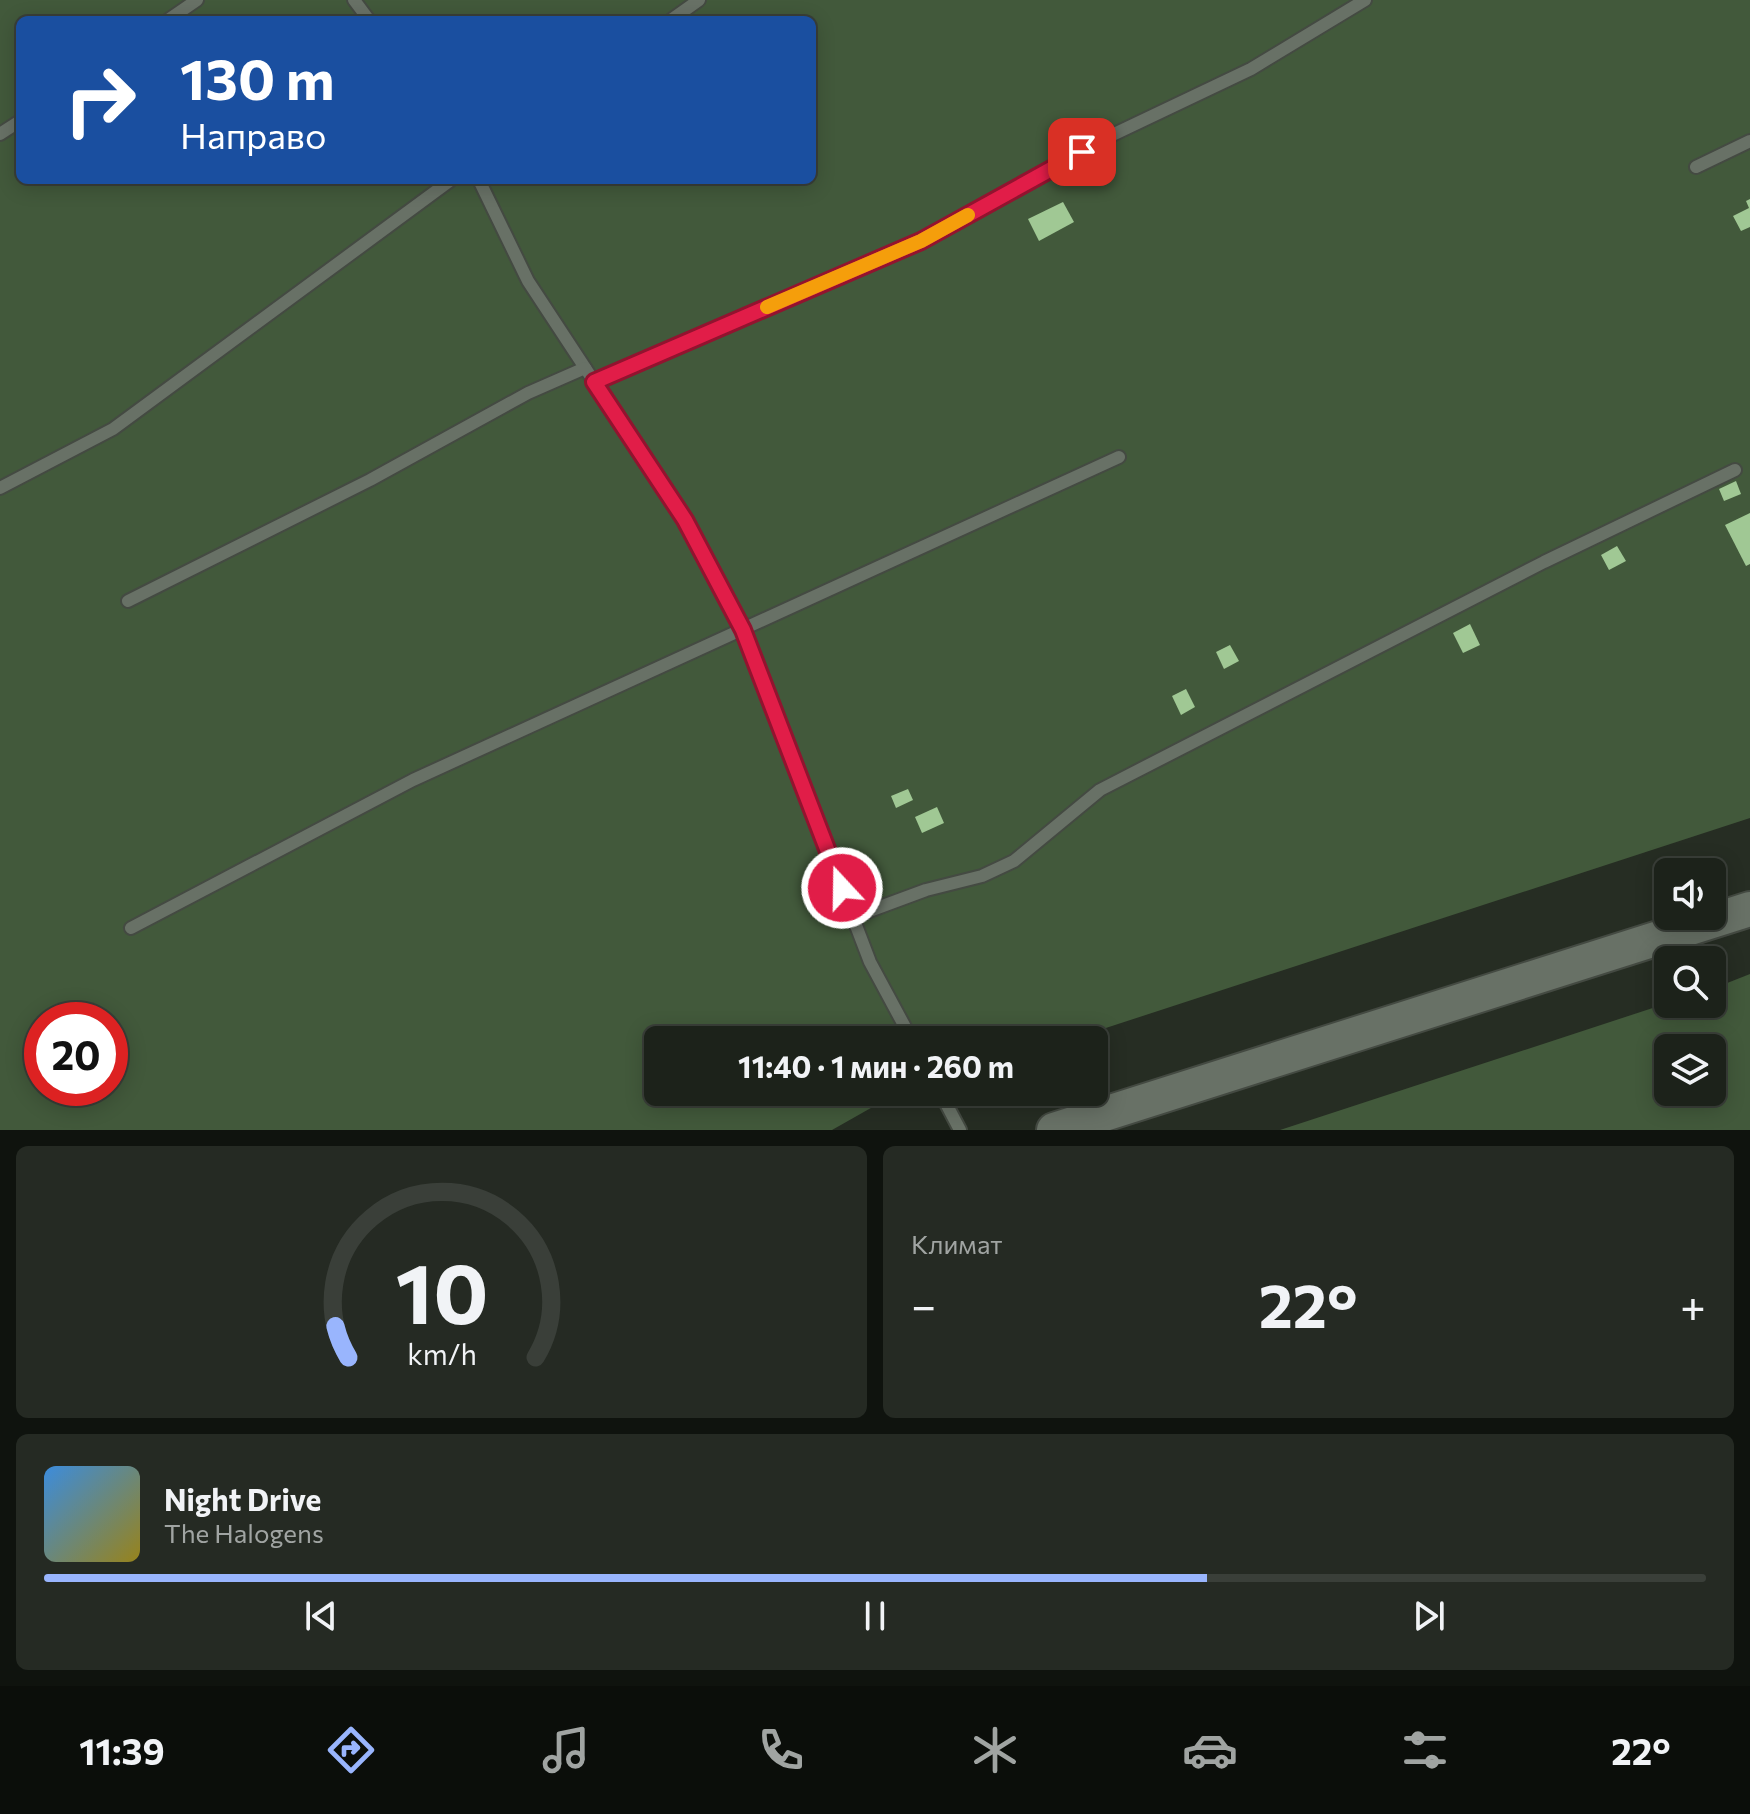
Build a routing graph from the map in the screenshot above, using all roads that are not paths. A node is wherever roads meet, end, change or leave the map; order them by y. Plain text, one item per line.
1 (197, 0) edge
2 (699, 0) edge
3 (1365, 0) edge
4 (174, 16) edge
5 (677, 16) edge
6 (1750, 141) edge
7 (1696, 167) dead end
8 (446, 184) edge
9 (481, 184) edge
10 (585, 368) junction
11 (594, 382) junction
12 (1119, 457) dead end
13 (1735, 470) dead end
14 (0, 488) edge
15 (128, 601) dead end
16 (743, 630) junction
17 (1750, 909) edge
18 (853, 917) junction
19 (131, 928) dead end
20 (904, 1026) edge
21 (947, 1106) edge
22 (960, 1130) edge
23 (1054, 1130) edge

1 - 4 lane
2 - 5 lane
3 - 11 lane
6 - 7 lane
8 - 14 lane
9 - 10 lane
10 - 11 lane
10 - 15 lane
11 - 16 lane
12 - 16 lane
13 - 18 lane
16 - 18 lane
16 - 19 lane
17 - 23 main road
18 - 20 lane
21 - 22 lane

